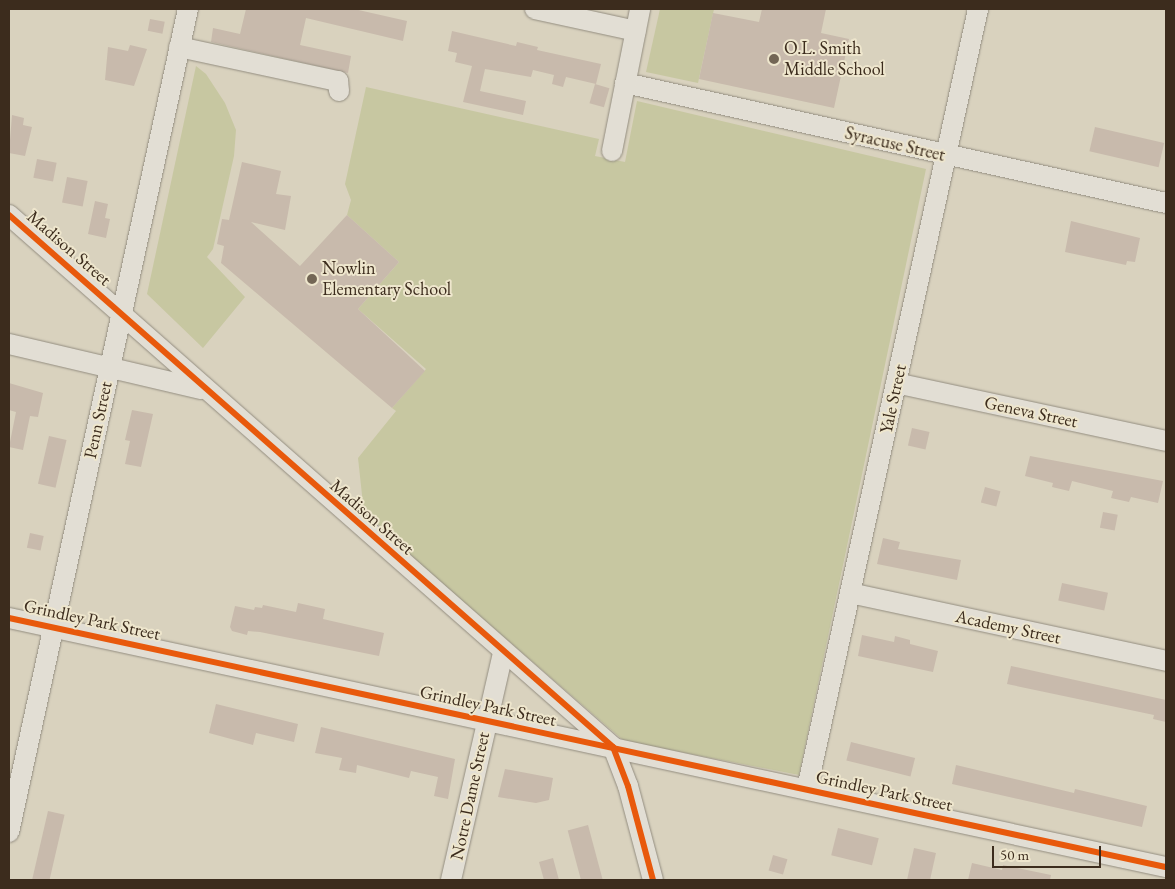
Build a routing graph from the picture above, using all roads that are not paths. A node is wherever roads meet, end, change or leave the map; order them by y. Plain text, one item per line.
1 (188, 9) edge
2 (535, 9) edge
3 (640, 9) edge
4 (978, 9) edge
5 (636, 31) junction
6 (180, 47) junction
7 (625, 83) junction
8 (339, 91) dead end
9 (612, 151) dead end
10 (946, 155) junction
11 (1166, 203) edge
12 (9, 215) edge
13 (122, 314) junction
14 (9, 344) edge
15 (110, 366) junction
16 (896, 383) junction
17 (205, 391) junction
18 (1166, 441) edge
19 (850, 593) junction
20 (9, 618) edge
21 (54, 627) junction
22 (503, 653) junction
23 (1166, 660) edge
24 (486, 722) junction
25 (613, 746) junction
26 (807, 789) junction
27 (9, 832) edge
28 (1166, 867) edge
29 (451, 880) edge
30 (652, 880) edge

1 - 6 street, Penn Street
2 - 5 street
3 - 5 street
4 - 10 street, Yale Street
5 - 7 street
6 - 8 street
6 - 13 street, Penn Street
7 - 9 street
7 - 10 street, Syracuse Street
10 - 11 street, Syracuse Street
10 - 16 street, Yale Street
12 - 13 street, Madison Street
13 - 15 street, Penn Street
13 - 17 street, Madison Street
14 - 15 street
15 - 17 street
15 - 21 street, Penn Street
16 - 18 street, Geneva Street
16 - 19 street, Yale Street
17 - 22 street, Madison Street
19 - 23 street, Academy Street
19 - 26 street, Yale Street
20 - 21 street, Grindley Park Street
21 - 24 street, Grindley Park Street
21 - 27 street, Penn Street
22 - 24 street, Notre Dame Street
22 - 25 street, Madison Street
24 - 25 street, Grindley Park Street
24 - 29 street, Notre Dame Street
25 - 26 street, Grindley Park Street
25 - 30 street, Madison Street
26 - 28 street, Grindley Park Street

